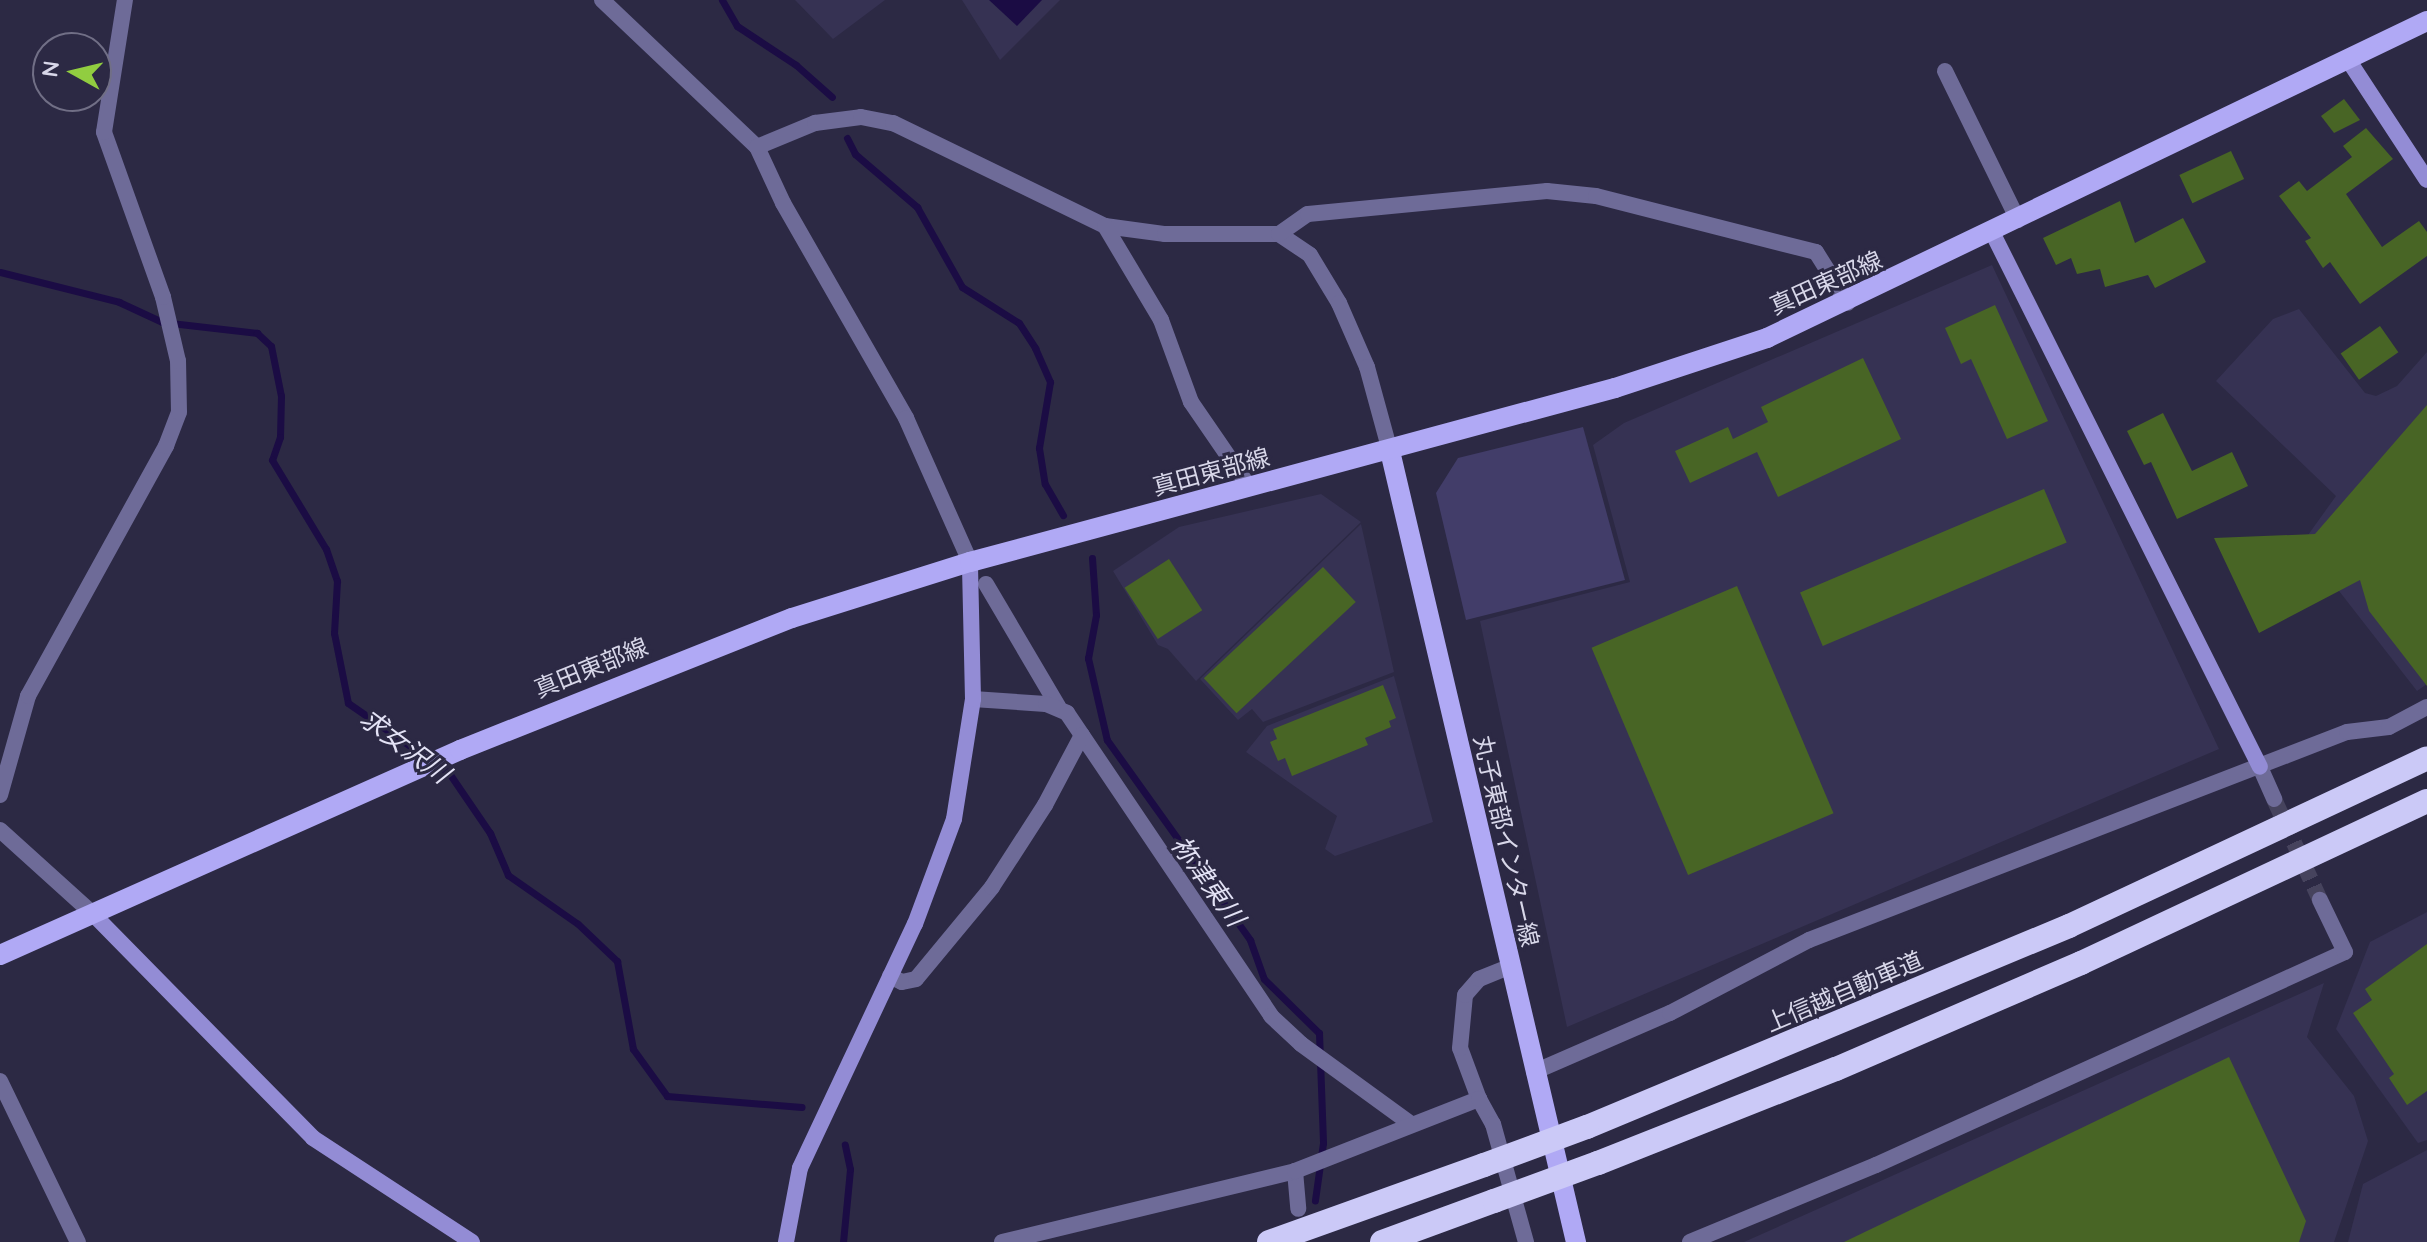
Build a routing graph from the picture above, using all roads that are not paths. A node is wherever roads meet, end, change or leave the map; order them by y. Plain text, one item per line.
1 (125, 0) edge
2 (602, 0) edge
3 (2427, 21) edge
4 (2349, 61) junction
5 (1945, 71) dead end
6 (757, 147) junction
7 (2427, 180) edge
8 (2018, 220) junction
9 (1105, 226) junction
10 (1992, 232) junction
11 (1279, 234) junction
12 (1848, 303) junction
13 (1390, 451) junction
14 (1250, 488) junction
15 (970, 562) junction
16 (986, 584) dead end
17 (973, 699) junction
18 (1058, 706) junction
19 (2427, 707) edge
20 (1082, 735) junction
21 (2427, 758) edge
22 (2260, 767) junction
23 (0, 795) edge
24 (2274, 799) tunnel mouth
25 (2427, 801) edge
26 (0, 830) edge
27 (2320, 900) tunnel mouth
28 (93, 914) junction
29 (0, 955) edge
30 (1508, 967) junction
31 (890, 976) junction
32 (1534, 1072) junction
33 (0, 1081) edge
34 (1479, 1099) junction
35 (1411, 1124) junction
36 (1302, 1168) junction
37 (1298, 1209) dead end
38 (78, 1242) edge
39 (472, 1242) edge
40 (786, 1242) edge
41 (1002, 1242) edge
42 (1269, 1242) edge
43 (1382, 1242) edge
44 (1526, 1242) edge
45 (1576, 1242) edge
46 (1690, 1242) edge

1 - 23 street
2 - 6 street
3 - 4 main road, 真田東部線
4 - 7 street
4 - 8 main road, 真田東部線
5 - 8 street
6 - 9 street
6 - 15 street
8 - 10 main road, 真田東部線
9 - 11 street
9 - 14 street
10 - 12 main road, 真田東部線
10 - 22 street
11 - 12 street
11 - 13 street
12 - 13 main road, 真田東部線
13 - 14 main road, 真田東部線
13 - 30 main road, 丸子東部インター線
14 - 15 main road, 真田東部線
15 - 17 street
15 - 28 main road, 真田東部線
16 - 18 street
17 - 18 street
17 - 31 street
18 - 20 street
19 - 22 street
20 - 31 street
20 - 35 street
21 - 42 highway, 上信越自動車道, bridge
22 - 24 street
22 - 32 street
25 - 43 highway, bridge
26 - 28 street
27 - 46 street
28 - 29 main road, 真田東部線
28 - 39 street
30 - 32 main road, 丸子東部インター線
30 - 34 street
31 - 40 street
32 - 45 main road, 丸子東部インター線
33 - 38 street
34 - 35 street
34 - 44 street
35 - 36 street
36 - 37 street
36 - 41 street

